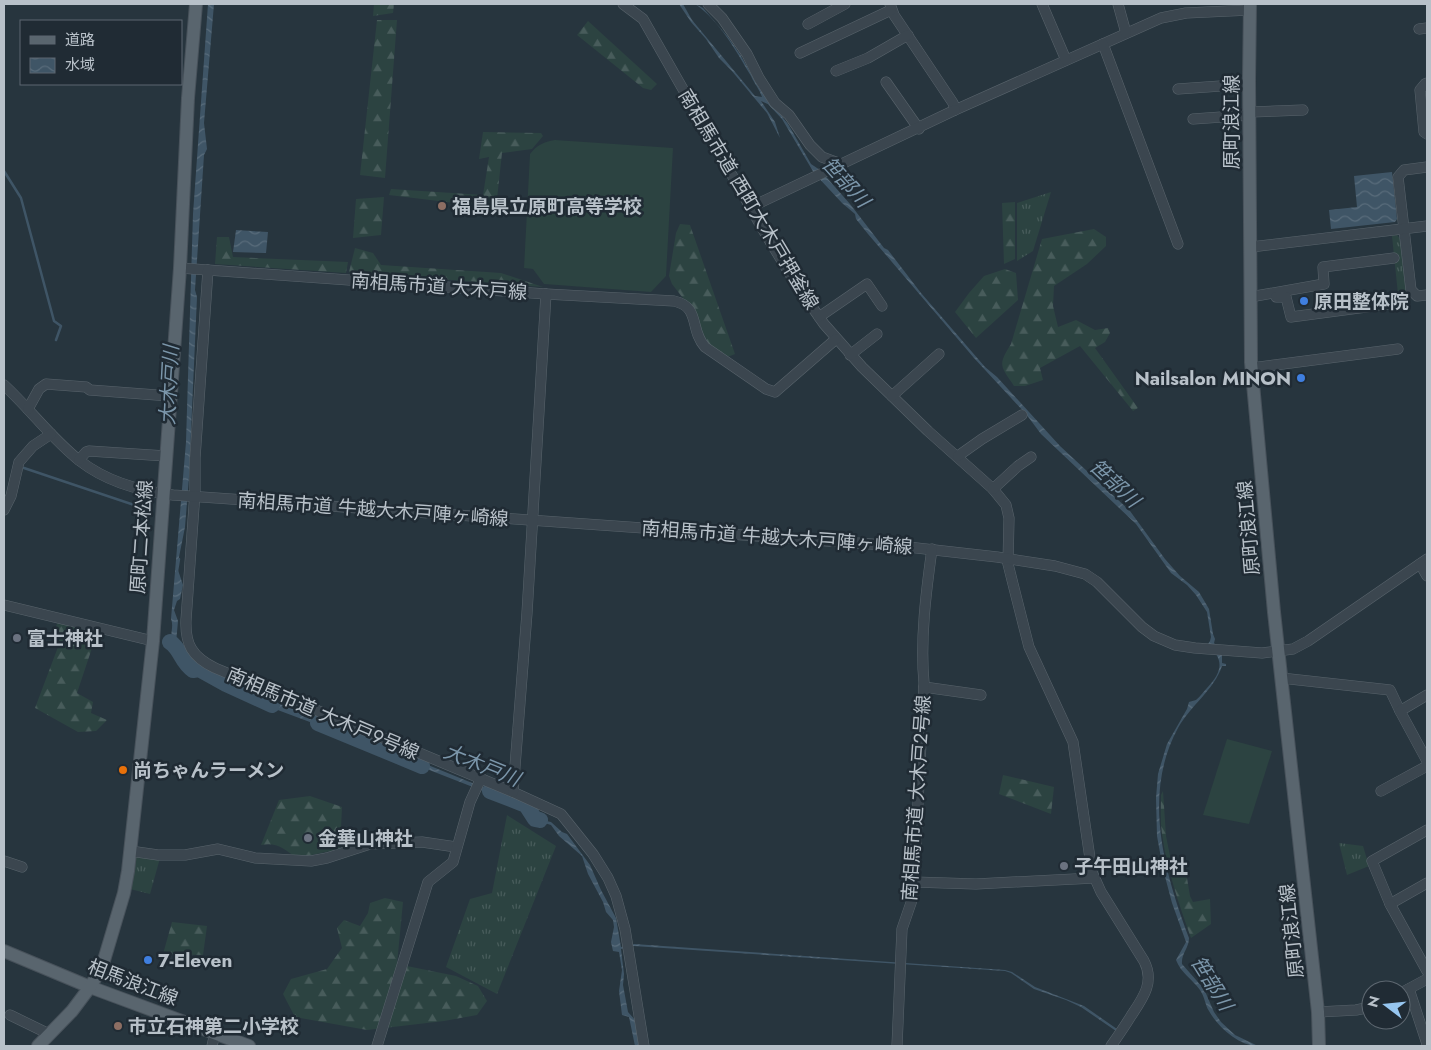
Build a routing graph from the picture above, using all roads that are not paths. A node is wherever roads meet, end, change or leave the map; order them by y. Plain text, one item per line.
1 (196, 4) edge
2 (623, 4) edge
3 (708, 4) edge
4 (845, 4) edge
5 (1042, 4) edge
6 (1118, 4) edge
7 (891, 7) edge
8 (1250, 7) edge
9 (808, 24) dead end
10 (1126, 33) junction
11 (908, 35) junction
12 (1103, 44) junction
13 (800, 53) dead end
14 (1066, 60) junction
15 (836, 72) dead end
16 (886, 82) dead end
17 (1427, 83) edge
18 (1249, 84) junction
19 (1178, 89) dead end
20 (956, 110) junction
21 (1303, 110) dead end
22 (1250, 114) junction
23 (1193, 119) dead end
24 (919, 129) junction
25 (1427, 134) edge
26 (837, 166) junction
27 (1427, 168) edge
28 (751, 207) junction
29 (1427, 226) edge
30 (1404, 229) junction
31 (1178, 244) dead end
32 (1251, 247) junction
33 (1394, 258) dead end
34 (182, 268) junction
35 (207, 270) junction
36 (546, 294) junction
37 (1427, 295) edge
38 (1250, 298) junction
39 (1389, 304) dead end
40 (882, 306) dead end
41 (819, 317) junction
42 (877, 334) dead end
43 (836, 339) junction
44 (1398, 349) dead end
45 (939, 354) dead end
46 (850, 355) junction
47 (1252, 368) junction
48 (4, 384) edge
49 (170, 396) junction
50 (892, 396) junction
51 (28, 409) junction
52 (1022, 415) dead end
53 (51, 434) junction
54 (166, 456) junction
55 (958, 456) junction
56 (1031, 457) dead end
57 (79, 460) junction
58 (8, 486) edge
59 (993, 489) junction
60 (168, 495) junction
61 (193, 497) junction
62 (4, 510) edge
63 (532, 520) junction
64 (932, 549) junction
65 (1008, 558) junction
66 (1424, 561) edge
67 (1427, 576) edge
68 (4, 605) edge
69 (152, 641) junction
70 (1278, 652) junction
71 (1281, 678) junction
72 (924, 687) junction
73 (981, 695) dead end
74 (1427, 695) edge
75 (1400, 711) junction
76 (1427, 761) edge
77 (1427, 766) edge
78 (481, 778) junction
79 (1381, 791) dead end
80 (512, 792) junction
81 (1427, 830) edge
82 (456, 847) junction
83 (130, 852) junction
84 (4, 861) edge
85 (22, 867) dead end
86 (1094, 878) junction
87 (914, 882) junction
88 (1427, 883) edge
89 (1390, 904) junction
90 (4, 951) edge
91 (1427, 971) edge
92 (1427, 979) edge
93 (90, 987) junction
94 (1411, 988) edge
95 (1411, 1005) edge
96 (1361, 1009) edge
97 (1318, 1012) junction
98 (10, 1015) dead end
99 (215, 1033) junction
100 (49, 1034) junction
101 (1427, 1044) edge
102 (38, 1046) edge
103 (212, 1046) edge
104 (249, 1046) edge
105 (377, 1046) edge
106 (644, 1046) edge
107 (897, 1046) edge
108 (1111, 1046) edge
109 (1319, 1046) edge

1 - 34 main road, 原町二本松線
2 - 28 street, 南相馬市道 西町大木戸押釜線
3 - 26 street
4 - 9 street
5 - 14 street
6 - 10 street
7 - 11 street
7 - 13 street
8 - 10 street
8 - 18 main road, 原町浪江線
10 - 12 street
11 - 15 street
11 - 20 street
12 - 14 street
12 - 31 street
14 - 20 street
16 - 24 street
17 - 25 street
18 - 19 street
18 - 22 main road, 原町浪江線
20 - 24 street
21 - 22 street
22 - 23 street
22 - 32 main road, 原町浪江線
24 - 26 street
26 - 28 street
27 - 30 street
28 - 41 street, 南相馬市道 西町大木戸押釜線
29 - 30 street
30 - 32 street
30 - 37 street
32 - 38 main road, 原町浪江線
33 - 38 street
34 - 35 street, 南相馬市道 大木戸線
34 - 49 main road, 原町二本松線
35 - 36 street, 南相馬市道 大木戸線
35 - 61 street, 南相馬市道 大木戸9号線
36 - 43 street, 南相馬市道 大木戸線
36 - 63 street
38 - 39 street
38 - 47 main road, 原町浪江線
40 - 41 street
41 - 43 street, 南相馬市道 西町大木戸押釜線
42 - 46 street
43 - 46 street, 南相馬市道 西町大木戸押釜線
44 - 47 street
45 - 50 street
46 - 50 street, 南相馬市道 西町大木戸押釜線
47 - 70 main road, 原町浪江線
48 - 51 street, 南相馬市道 牛越大木戸陣ヶ崎線
49 - 51 street
49 - 54 main road, 原町二本松線
50 - 55 street, 南相馬市道 西町大木戸押釜線
51 - 53 street, 南相馬市道 牛越大木戸陣ヶ崎線
52 - 55 street
53 - 57 street, 南相馬市道 牛越大木戸陣ヶ崎線
53 - 58 street
54 - 57 street
54 - 60 main road, 原町二本松線
55 - 59 street, 南相馬市道 西町大木戸押釜線
56 - 59 street
57 - 60 street, 南相馬市道 牛越大木戸陣ヶ崎線
58 - 62 street
59 - 65 street, 南相馬市道 西町大木戸押釜線
60 - 61 street, 南相馬市道 牛越大木戸陣ヶ崎線
60 - 69 main road, 原町二本松線
61 - 63 street, 南相馬市道 牛越大木戸陣ヶ崎線
61 - 78 street, 南相馬市道 大木戸9号線
63 - 64 street, 南相馬市道 牛越大木戸陣ヶ崎線
63 - 80 street
64 - 65 street, 南相馬市道 牛越大木戸陣ヶ崎線
64 - 72 street, 南相馬市道 大木戸2号線
65 - 70 street, 南相馬市道 牛越大木戸陣ヶ崎線
65 - 86 street, 南相馬市道 西町大木戸押釜線
66 - 67 street
66 - 70 street, 南相馬市道 牛越大木戸陣ヶ崎線
68 - 69 street
69 - 83 main road, 原町二本松線
70 - 71 main road, 原町浪江線
71 - 75 street
71 - 97 main road, 原町浪江線
72 - 73 street
72 - 87 street, 南相馬市道 大木戸2号線
74 - 75 street
75 - 76 street
77 - 79 street
78 - 80 street, 南相馬市道 大木戸9号線
78 - 82 street
80 - 106 street, 南相馬市道 大木戸9号線
81 - 89 street
82 - 83 street
82 - 105 street
83 - 93 main road, 原町二本松線
84 - 85 street
86 - 87 street
86 - 108 street, 南相馬市道 西町大木戸押釜線
87 - 107 street, 南相馬市道 大木戸2号線
88 - 89 street
89 - 91 street
90 - 93 main road, 相馬浪江線
92 - 94 street
93 - 99 main road, 相馬浪江線
93 - 100 main road, 原町二本松線
95 - 101 street
96 - 97 street
97 - 109 main road, 原町浪江線
98 - 100 street
99 - 103 street
99 - 104 main road, 相馬浪江線
100 - 102 main road, 原町二本松線

